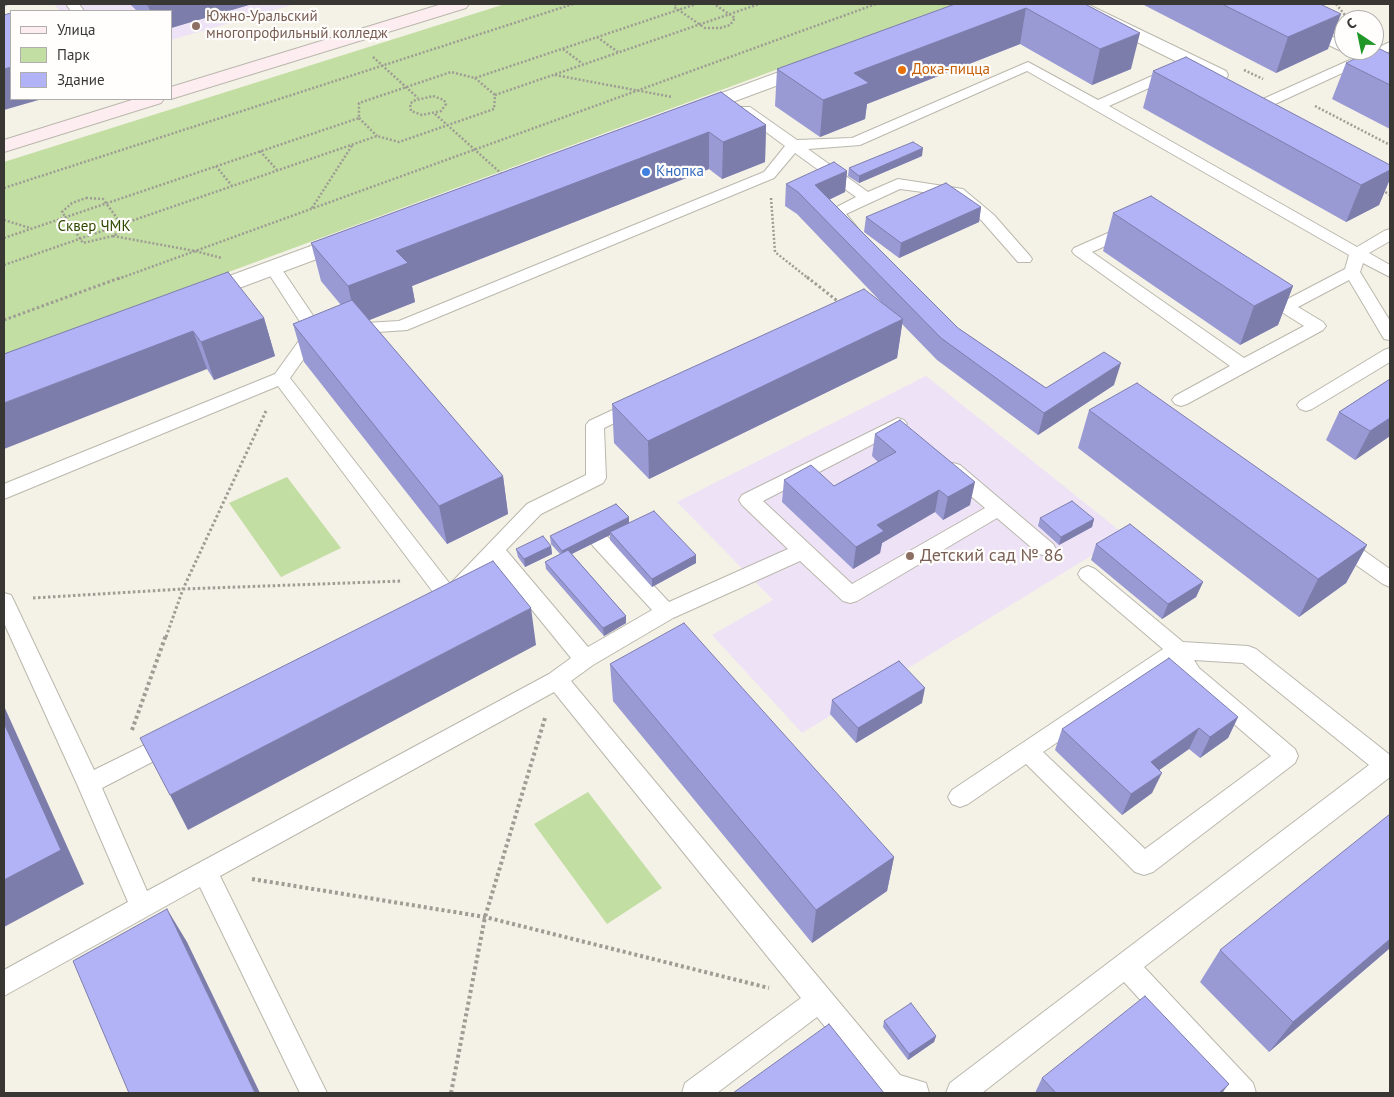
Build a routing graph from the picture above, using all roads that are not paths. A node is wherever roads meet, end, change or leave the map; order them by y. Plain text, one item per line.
1 (460, 4) edge
2 (1074, 4) edge
3 (1291, 21) edge
4 (1334, 43) edge
5 (829, 59) edge
6 (1361, 60) edge
7 (1369, 60) edge
8 (1195, 62) junction
9 (1382, 66) edge
10 (172, 94) edge
11 (728, 97) junction
12 (150, 100) edge
13 (1287, 102) joint
14 (1097, 106) junction
15 (673, 108) edge
16 (793, 145) junction
17 (4, 146) edge
18 (867, 198) junction
19 (1141, 223) edge
20 (363, 234) edge
21 (1390, 234) edge
22 (862, 243) edge
23 (1358, 253) junction
24 (1024, 259) dead end
25 (266, 270) junction
26 (1352, 272) junction
27 (1390, 272) edge
28 (1270, 297) edge
29 (177, 304) edge
30 (1286, 307) junction
31 (315, 331) junction
32 (1390, 335) edge
33 (1390, 354) edge
34 (1243, 366) junction
35 (281, 378) junction
36 (657, 396) edge
37 (1181, 400) dead end
38 (1306, 405) dead end
39 (912, 435) edge
40 (940, 460) edge
41 (4, 492) edge
42 (998, 509) junction
43 (1326, 534) edge
44 (600, 541) edge
45 (494, 549) junction
46 (1046, 549) dead end
47 (803, 551) junction
48 (1088, 574) dead end
49 (1390, 579) edge
50 (4, 601) edge
51 (666, 612) junction
52 (1178, 650) junction
53 (584, 659) junction
54 (556, 680) junction
55 (188, 732) edge
56 (1027, 751) junction
57 (1388, 766) edge
58 (89, 784) junction
59 (960, 797) dead end
60 (205, 872) junction
61 (142, 907) junction
62 (1125, 965) junction
63 (4, 984) edge
64 (819, 1000) junction
65 (314, 1093) edge
66 (694, 1093) edge
67 (916, 1093) edge
68 (960, 1093) edge
69 (1243, 1093) edge

1 - 10 main road
2 - 8 street
3 - 4 lane
5 - 11 street
6 - 13 lane
7 - 9 lane
8 - 13 street
8 - 14 lane
11 - 15 street
11 - 16 lane
12 - 17 main road
14 - 16 lane
14 - 23 lane
16 - 18 lane
16 - 31 lane
18 - 22 lane
18 - 24 lane
19 - 34 lane
20 - 25 street
21 - 23 lane
23 - 26 lane
23 - 27 lane
25 - 29 street
25 - 31 lane
26 - 30 lane
26 - 32 lane
28 - 30 lane
30 - 34 lane
31 - 35 lane
33 - 38 lane
34 - 37 lane
35 - 41 lane
35 - 45 lane
36 - 45 lane
39 - 47 lane
40 - 42 lane
42 - 46 lane
42 - 47 lane
43 - 49 lane
44 - 51 lane
45 - 53 lane
47 - 51 lane
48 - 52 lane
50 - 58 lane
51 - 53 lane
52 - 56 lane
52 - 56 lane
52 - 57 lane
53 - 54 lane
54 - 60 lane
54 - 64 lane
55 - 58 lane
56 - 59 lane
57 - 62 lane
58 - 61 lane
60 - 61 lane
60 - 65 lane
61 - 63 lane
62 - 68 lane
62 - 69 lane
64 - 66 lane
64 - 67 lane

